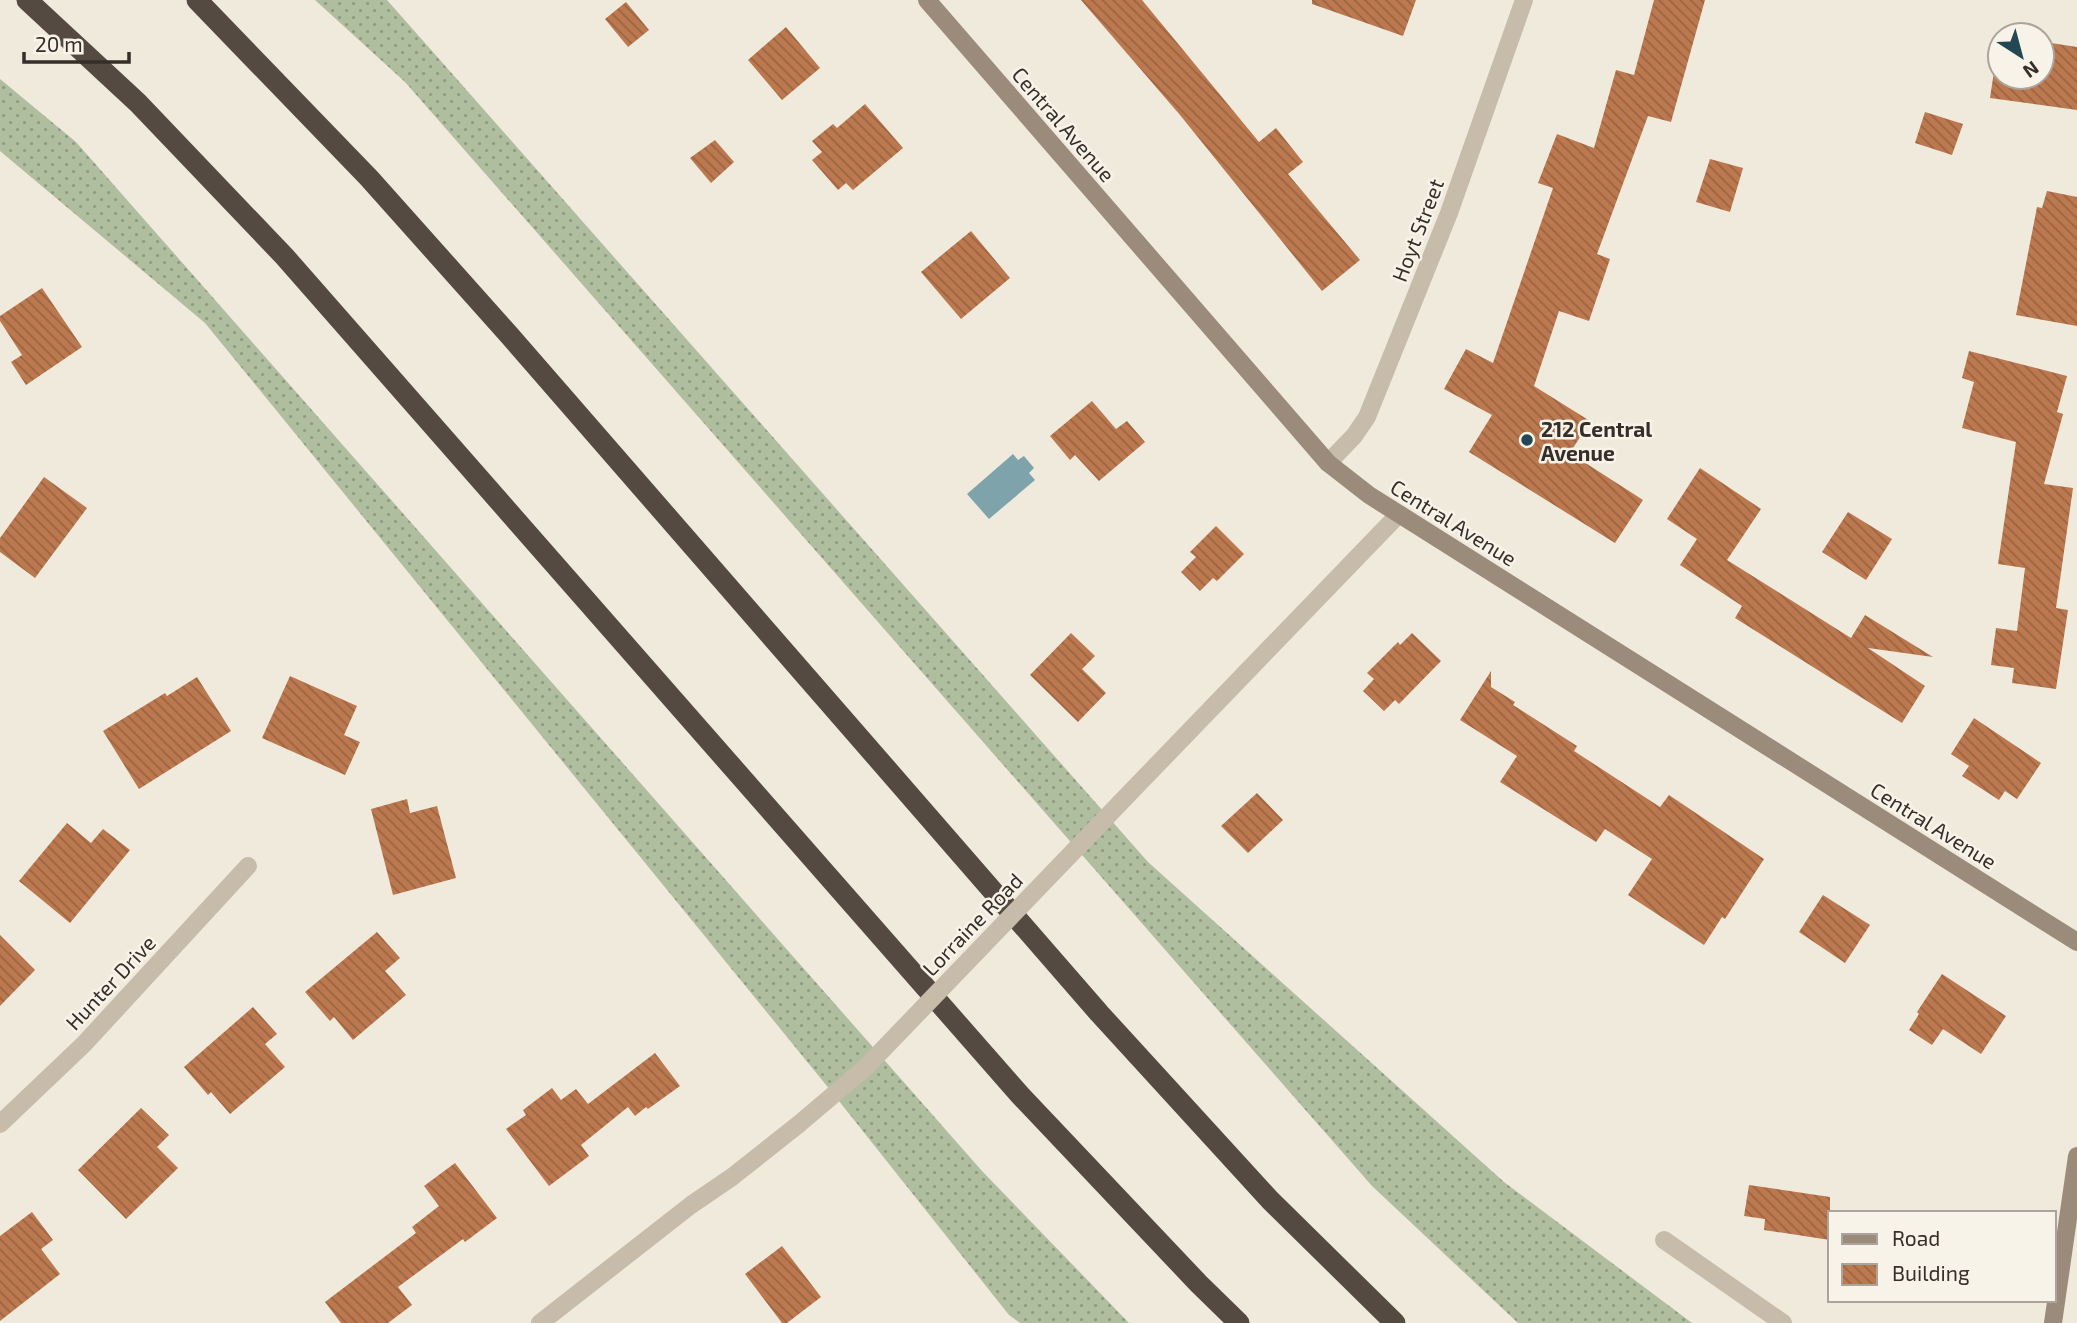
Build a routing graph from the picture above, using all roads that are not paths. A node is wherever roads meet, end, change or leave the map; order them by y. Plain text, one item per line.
1 (27, 0) edge
2 (197, 0) edge
3 (927, 0) edge
4 (1524, 0) edge
5 (1328, 463) junction
6 (1399, 514) junction
7 (248, 866) dead end
8 (2077, 943) edge
9 (0, 1124) edge
10 (2077, 1156) edge
11 (2075, 1192) edge
12 (1664, 1240) dead end
13 (2071, 1243) edge
14 (540, 1323) edge
15 (1239, 1323) edge
16 (1395, 1323) edge
17 (1783, 1323) edge
18 (2053, 1323) edge

1 - 15 highway
2 - 16 highway
3 - 5 main road, Central Avenue
4 - 5 street, Hoyt Street
5 - 6 main road, Central Avenue
6 - 8 main road, Central Avenue
6 - 14 street, Lorraine Road, bridge
7 - 9 street, Hunter Drive
10 - 11 main road
11 - 13 main road
12 - 17 street
13 - 18 main road

